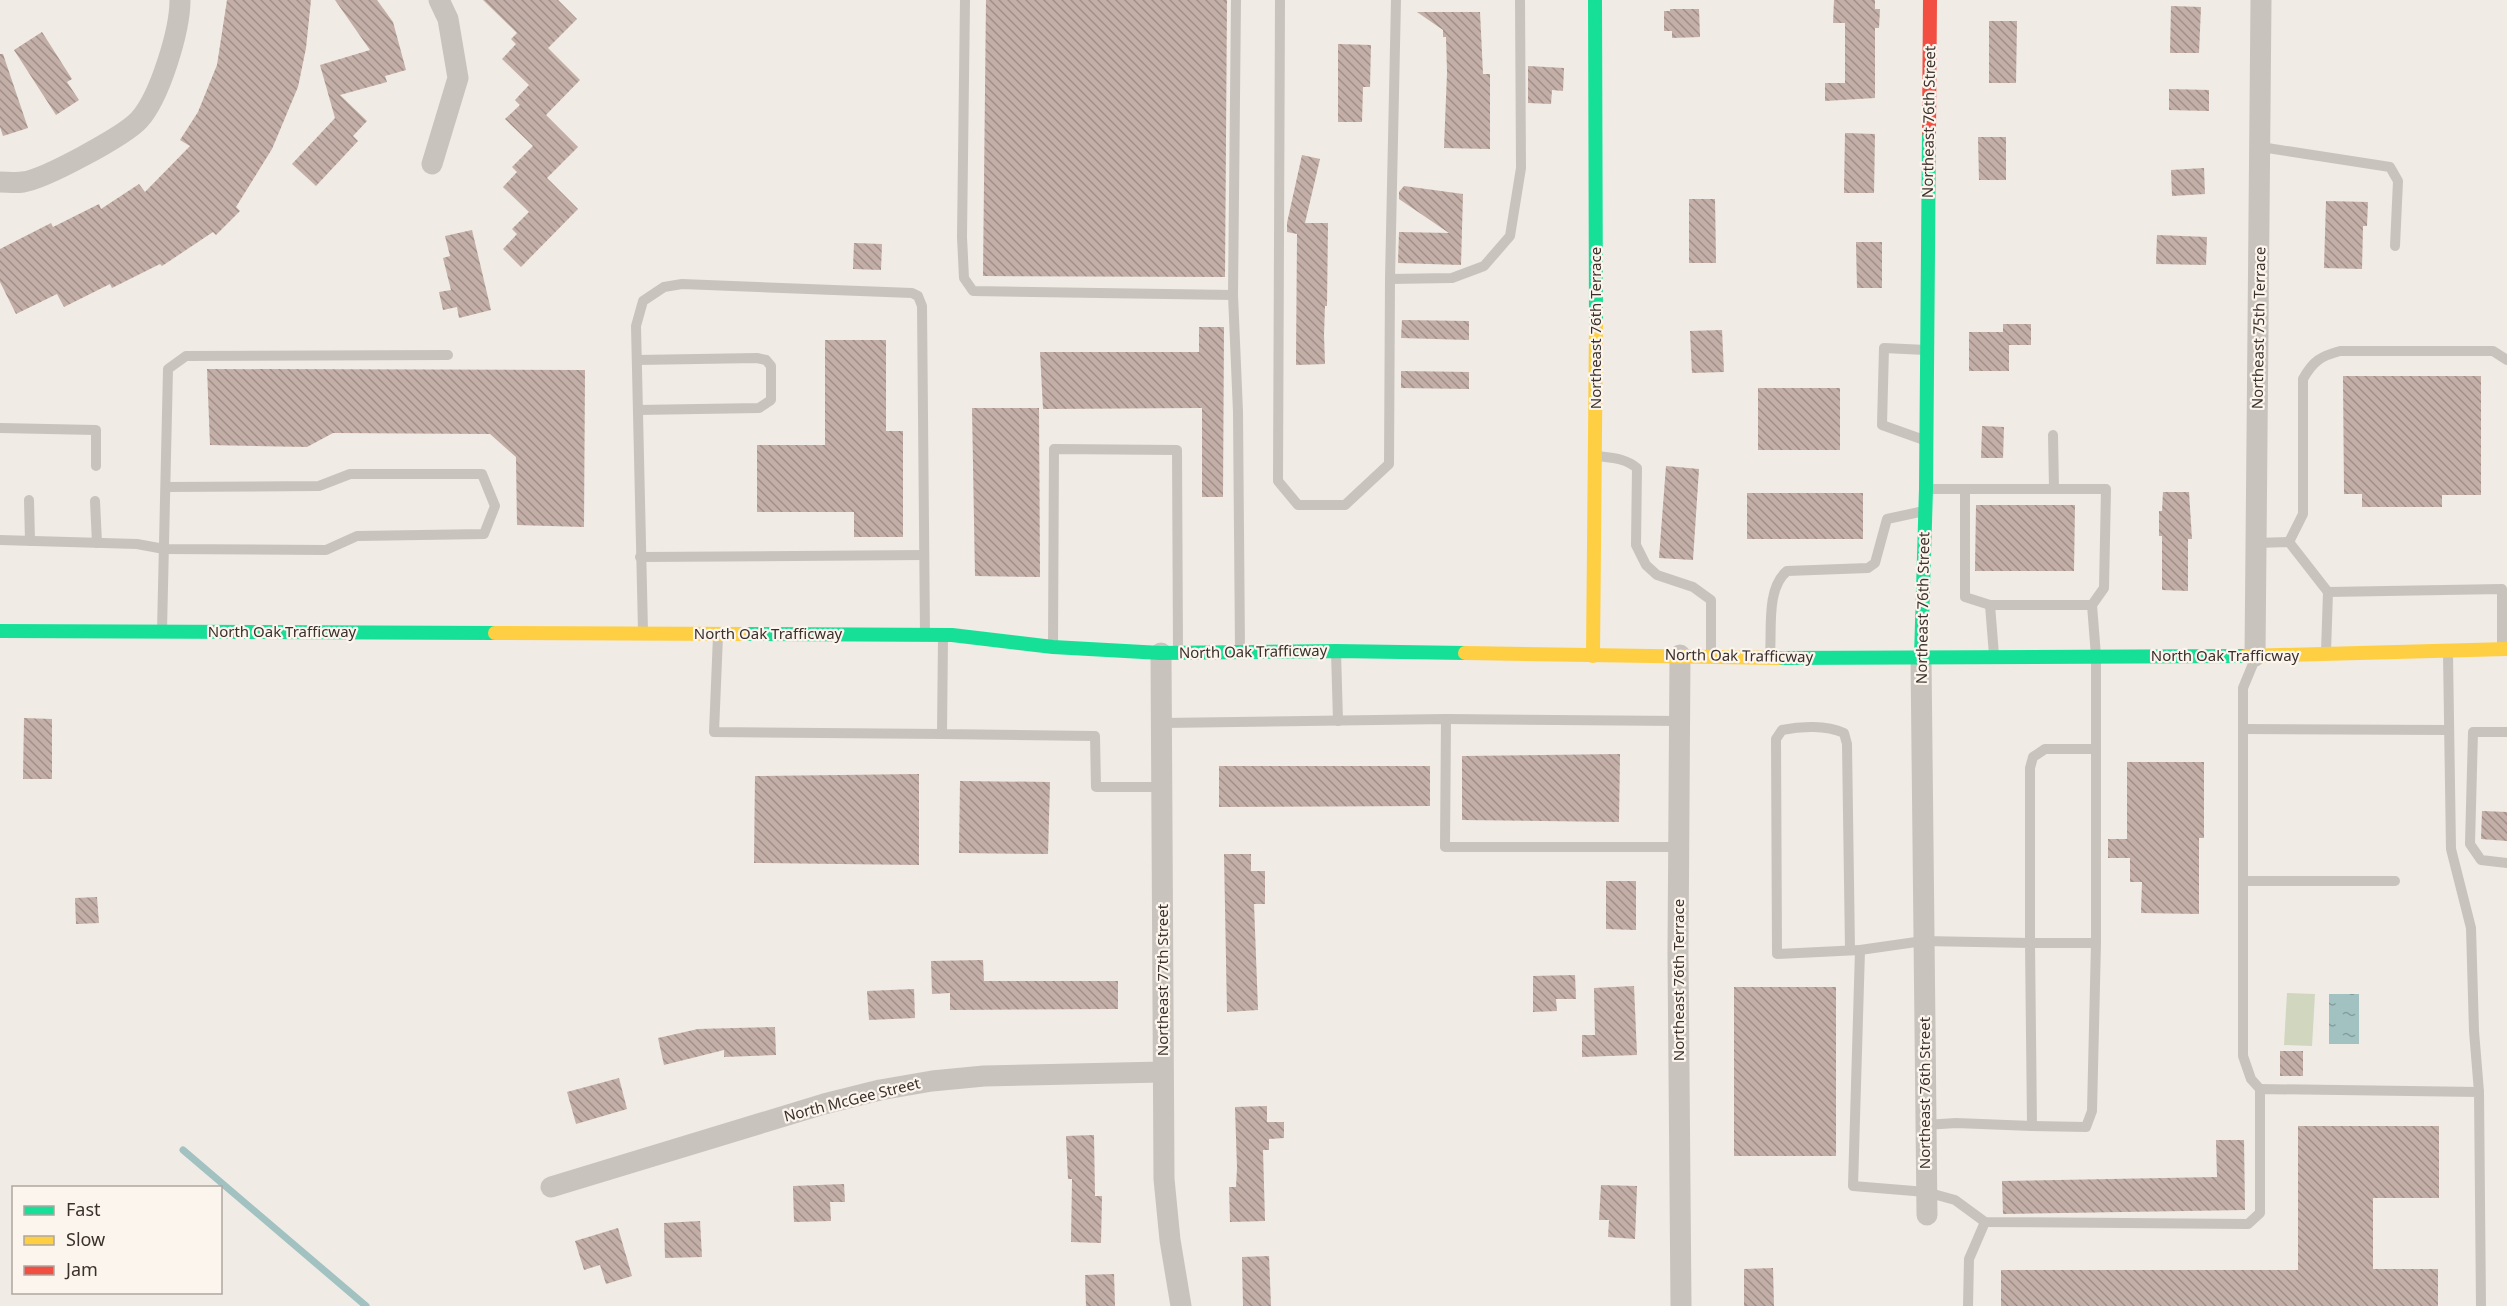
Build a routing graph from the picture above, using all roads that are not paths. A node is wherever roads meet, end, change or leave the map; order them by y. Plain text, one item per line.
1 (180, 0) edge
2 (439, 0) edge
3 (965, 0) edge
4 (1236, 0) edge
5 (1280, 0) edge
6 (1396, 0) edge
7 (1520, 0) edge
8 (1595, 0) edge
9 (1930, 0) edge
10 (2261, 0) edge
11 (2261, 147) junction
12 (432, 164) dead end
13 (0, 182) edge
14 (2395, 246) dead end
15 (1390, 279) junction
16 (1233, 295) junction
17 (1926, 350) junction
18 (448, 355) dead end
19 (637, 360) junction
20 (2507, 360) edge
21 (638, 410) junction
22 (0, 428) edge
23 (2053, 435) dead end
24 (1925, 441) junction
25 (1595, 456) junction
26 (96, 466) dead end
27 (166, 487) junction
28 (1926, 489) junction
29 (1965, 489) junction
30 (2054, 489) junction
31 (29, 500) dead end
32 (95, 501) dead end
33 (1924, 512) junction
34 (0, 540) edge
35 (30, 541) junction
36 (2289, 542) junction
37 (97, 543) junction
38 (2256, 543) junction
39 (164, 549) junction
40 (924, 555) junction
41 (640, 557) junction
42 (2504, 584) edge
43 (2328, 592) junction
44 (2092, 604) junction
45 (1990, 605) junction
46 (0, 631) edge
47 (162, 632) junction
48 (643, 633) junction
49 (718, 634) junction
50 (926, 635) junction
51 (943, 635) junction
52 (1053, 647) junction
53 (2447, 649) junction
54 (2505, 649) edge
55 (1336, 651) junction
56 (1169, 653) junction
57 (1240, 653) junction
58 (1680, 655) junction
59 (2326, 655) junction
60 (1593, 656) junction
61 (1711, 656) junction
62 (1994, 656) junction
63 (2096, 656) junction
64 (2255, 656) junction
65 (1921, 657) junction
66 (1770, 658) junction
67 (1446, 719) junction
68 (1338, 721) junction
69 (1681, 722) junction
70 (1163, 723) junction
71 (2243, 729) junction
72 (2448, 730) junction
73 (2507, 732) edge
74 (942, 734) junction
75 (2096, 749) junction
76 (1163, 787) junction
77 (1679, 847) junction
78 (2507, 863) edge
79 (2243, 881) junction
80 (2395, 881) dead end
81 (1923, 941) junction
82 (2030, 943) junction
83 (2096, 943) junction
84 (1855, 950) junction
85 (1163, 1072) junction
86 (2260, 1089) junction
87 (2479, 1092) junction
88 (1925, 1125) junction
89 (2032, 1126) junction
90 (551, 1187) dead end
91 (1926, 1192) junction
92 (1927, 1215) dead end
93 (1985, 1222) junction
94 (1181, 1306) edge
95 (1681, 1306) edge
96 (1968, 1306) edge
97 (2481, 1306) edge

1 - 13 street
2 - 12 street
3 - 16 lane
4 - 16 lane
5 - 15 lane
6 - 15 lane
7 - 15 lane
8 - 25 main road, Northeast 76th Terrace
9 - 17 main road, Northeast 76th Street
10 - 11 street, Northeast 75th Terrace
11 - 14 lane
11 - 38 street, Northeast 75th Terrace
16 - 57 lane
17 - 24 main road, Northeast 76th Street
17 - 24 lane
18 - 27 lane
19 - 21 lane
19 - 21 lane
19 - 40 lane
20 - 36 lane
21 - 41 lane
22 - 26 lane
23 - 30 lane
24 - 28 main road, Northeast 76th Street
25 - 60 main road, Northeast 76th Terrace
25 - 61 lane
27 - 39 lane
27 - 39 lane
28 - 29 lane
28 - 33 main road, Northeast 76th Street
29 - 30 lane
29 - 45 lane
30 - 44 lane
31 - 35 lane
32 - 37 lane
33 - 65 main road, Northeast 76th Street
33 - 66 lane
34 - 35 lane
35 - 37 lane
36 - 38 lane
36 - 43 lane
37 - 39 lane
38 - 64 street, Northeast 75th Terrace
39 - 47 lane
40 - 41 lane
40 - 50 lane
41 - 48 lane
42 - 43 lane
42 - 54 lane
43 - 59 lane
44 - 45 lane
44 - 63 lane
45 - 62 lane
46 - 47 main road, North Oak Trafficway
47 - 48 main road, North Oak Trafficway
48 - 49 main road, North Oak Trafficway
49 - 50 main road, North Oak Trafficway
49 - 74 lane
50 - 51 main road, North Oak Trafficway
51 - 52 main road, North Oak Trafficway
51 - 74 lane
52 - 56 main road, North Oak Trafficway
52 - 56 lane
53 - 54 main road, North Oak Trafficway
53 - 59 main road, North Oak Trafficway
53 - 72 lane
55 - 57 main road, North Oak Trafficway
55 - 60 main road, North Oak Trafficway
55 - 68 lane
56 - 57 main road, North Oak Trafficway
56 - 70 street, Northeast 77th Street
58 - 60 main road, North Oak Trafficway
58 - 61 main road, North Oak Trafficway
58 - 69 street, Northeast 76th Terrace
59 - 64 main road, North Oak Trafficway
61 - 66 main road, North Oak Trafficway
62 - 63 main road, North Oak Trafficway
62 - 65 main road, North Oak Trafficway
63 - 64 main road, North Oak Trafficway
63 - 75 lane
64 - 71 lane
65 - 66 main road, North Oak Trafficway
65 - 81 street, Northeast 76th Street
67 - 68 lane
67 - 69 lane
67 - 77 lane
68 - 70 lane
69 - 77 street, Northeast 76th Terrace
70 - 76 street, Northeast 77th Street
71 - 72 lane
71 - 79 lane
72 - 87 lane
73 - 78 lane
74 - 76 lane
75 - 82 lane
75 - 83 lane
76 - 85 street, Northeast 77th Street
77 - 95 street, Northeast 76th Terrace
79 - 80 lane
79 - 86 lane
81 - 82 lane
81 - 84 lane
81 - 88 street, Northeast 76th Street
82 - 83 lane
82 - 89 lane
83 - 89 lane
84 - 84 lane
84 - 91 lane
85 - 90 street, North McGee Street
85 - 94 street, Northeast 77th Street
86 - 87 lane
86 - 93 lane
87 - 97 lane
88 - 89 lane
88 - 91 street, Northeast 76th Street
91 - 92 street, Northeast 76th Street
91 - 93 lane
93 - 96 lane

